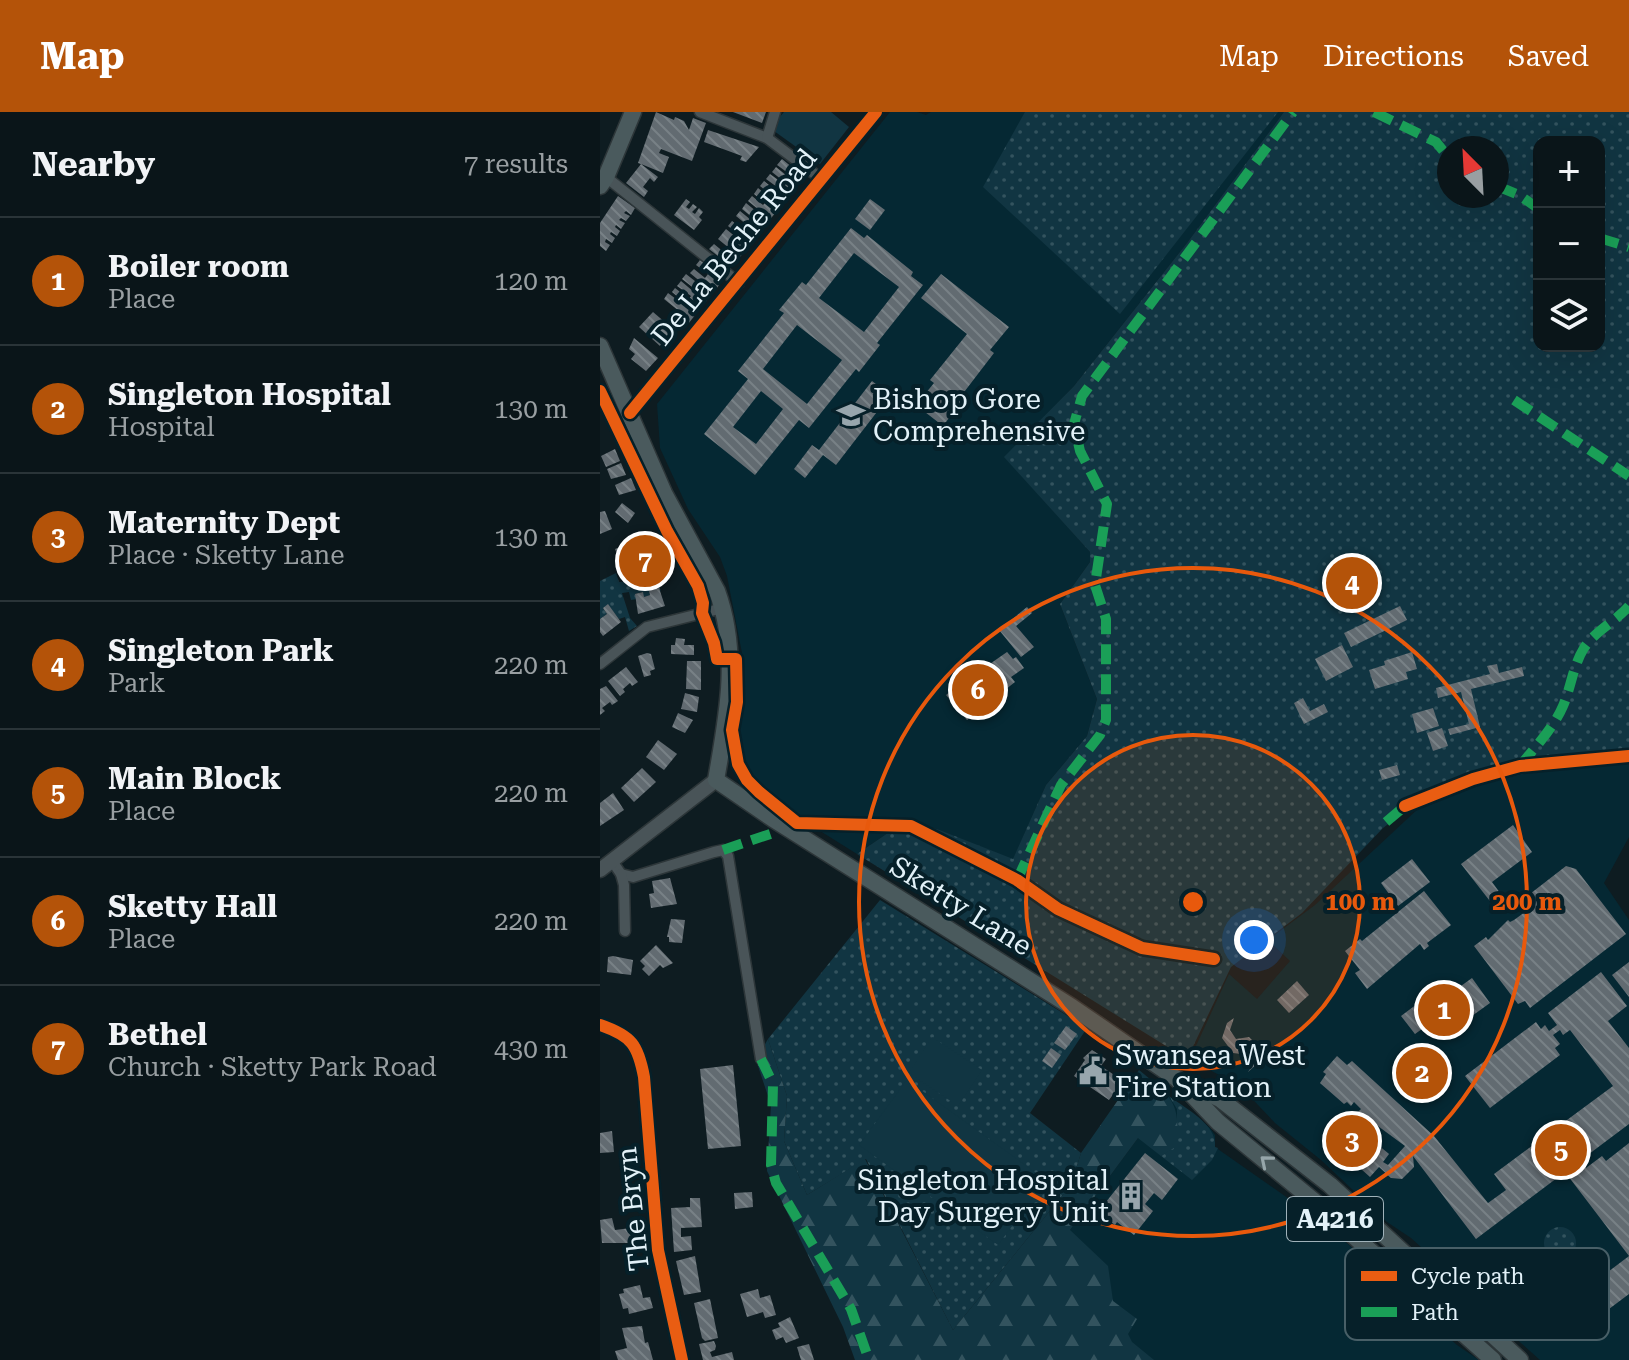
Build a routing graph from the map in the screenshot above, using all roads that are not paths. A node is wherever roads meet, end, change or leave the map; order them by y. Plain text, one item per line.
1 (633, 112) edge
2 (700, 112) edge
3 (775, 112) edge
4 (876, 112) edge
5 (767, 138) junction
6 (820, 178) junction
7 (603, 182) edge
8 (739, 283) junction
9 (600, 346) edge
10 (630, 413) junction
11 (723, 608) junction
12 (600, 664) edge
13 (716, 780) junction
14 (611, 868) edge
15 (625, 931) dead end
16 (600, 1025) edge
17 (761, 1059) dead end
18 (1177, 1079) junction
19 (1368, 1248) edge
20 (1398, 1248) edge
21 (1471, 1340) edge
22 (1498, 1340) edge
23 (682, 1360) edge
24 (1493, 1360) edge
25 (1520, 1360) edge

1 - 7 main road
2 - 5 street
3 - 5 street
4 - 6 street, De La Beche Road
5 - 6 street
6 - 8 street, De La Beche Road
7 - 8 street
8 - 10 street, De La Beche Road
9 - 10 main road
10 - 11 main road
11 - 12 street
11 - 13 main road
13 - 14 main road
13 - 18 main road, Sketty Lane / A4216
14 - 15 street
14 - 17 street
16 - 23 street, The Bryn
19 -> 18 main road, Sketty Lane / A4216
18 - 20 main road, Sketty Lane / A4216
24 -> 21 main road, Sketty Lane / A4216
22 - 25 main road, Sketty Lane / A4216

